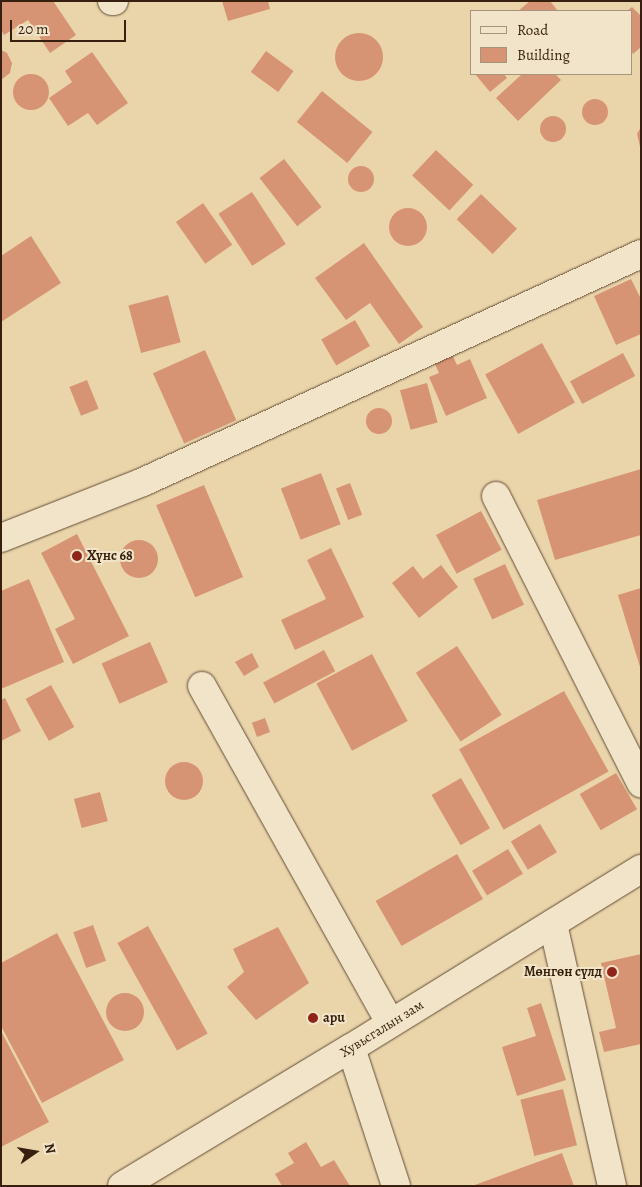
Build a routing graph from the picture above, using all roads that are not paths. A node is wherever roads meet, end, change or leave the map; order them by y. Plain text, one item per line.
1 (641, 254) edge
2 (496, 496) dead end
3 (1, 538) edge
4 (202, 686) dead end
5 (641, 783) edge
6 (641, 869) edge
7 (552, 924) junction
8 (390, 1023) junction
9 (351, 1048) junction
10 (122, 1186) edge
11 (396, 1186) edge
12 (612, 1186) edge

1 - 3 street
2 - 5 street
4 - 8 street
6 - 7 street, Хувьсгалын зам
7 - 8 street, Хувьсгалын зам
7 - 12 street
8 - 9 street, Хувьсгалын зам
9 - 10 street, Хувьсгалын зам
9 - 11 street

